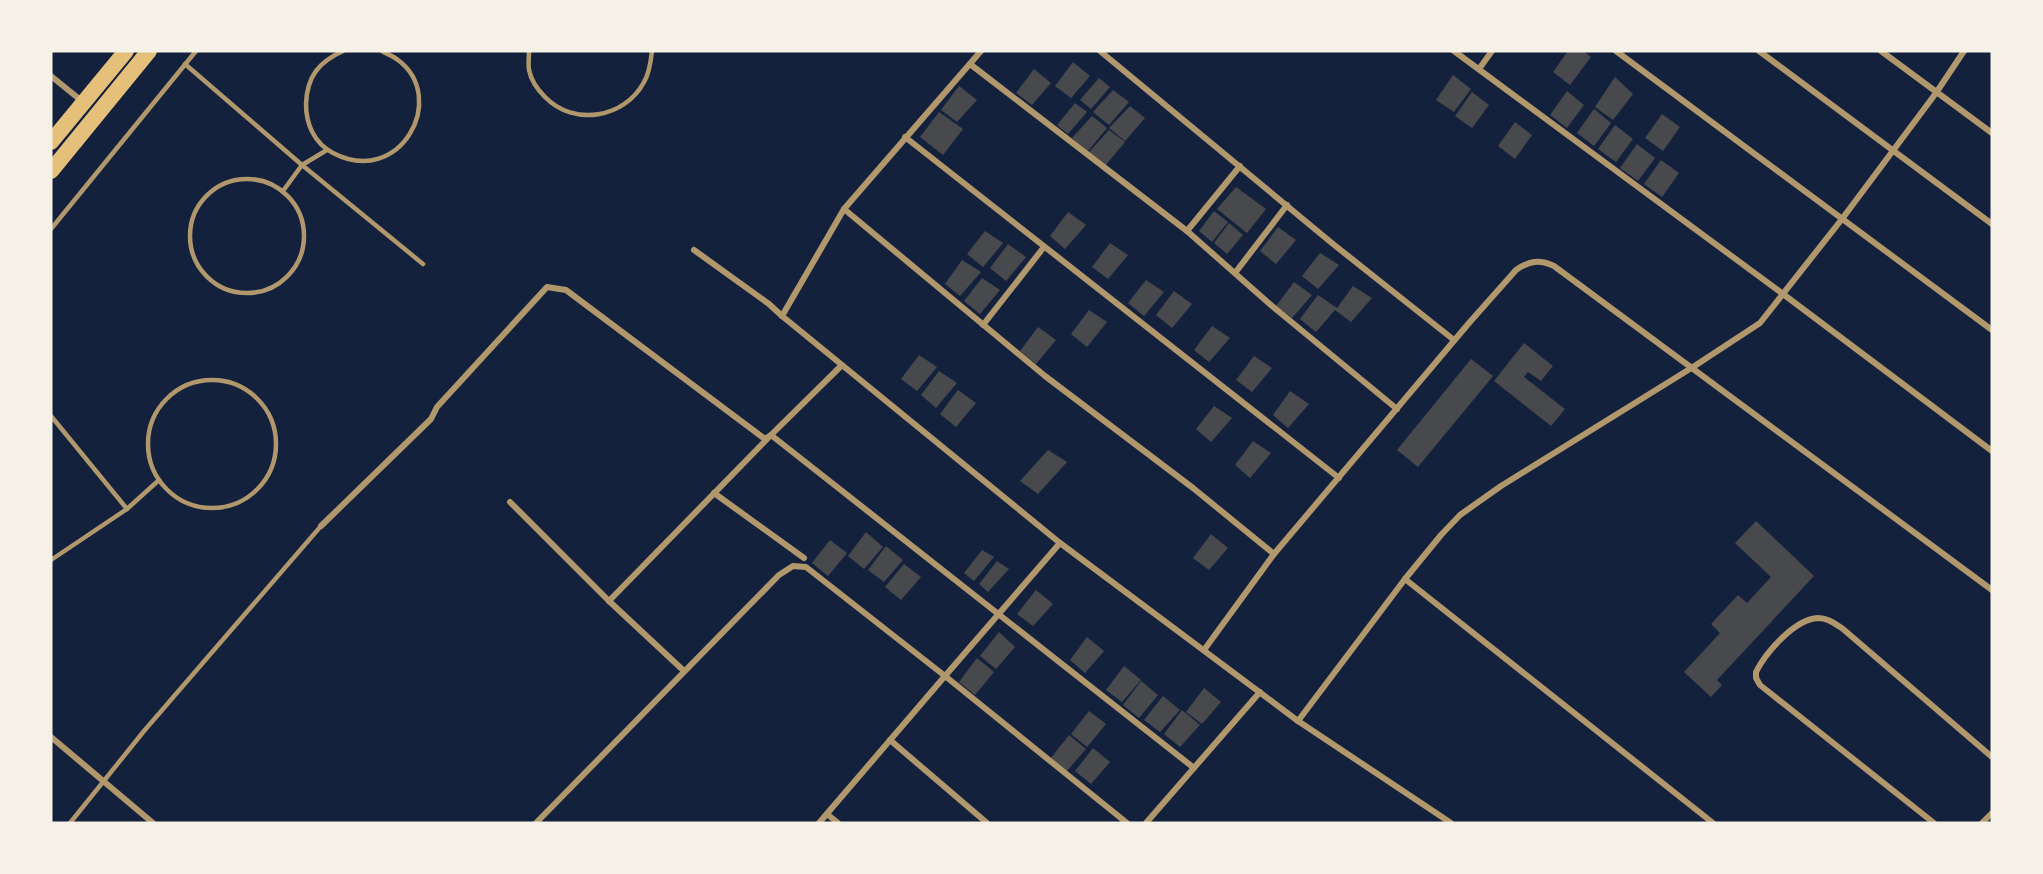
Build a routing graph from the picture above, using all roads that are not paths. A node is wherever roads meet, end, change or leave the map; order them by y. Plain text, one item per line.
1 (126, 51) edge
2 (149, 51) edge
3 (196, 51) edge
4 (343, 51) edge
5 (382, 51) edge
6 (529, 51) edge
7 (652, 51) edge
8 (981, 51) edge
9 (1100, 51) edge
10 (1454, 51) edge
11 (1492, 51) edge
12 (1616, 51) edge
13 (1759, 51) edge
14 (1881, 51) edge
15 (1964, 51) edge
16 (185, 63) junction
17 (970, 64) junction
18 (1479, 69) junction
19 (51, 76) edge
20 (1936, 93) junction
21 (83, 102) junction
22 (1992, 133) edge
23 (905, 137) junction
24 (51, 142) edge
25 (327, 150) junction
26 (1892, 150) junction
27 (302, 165) junction
28 (1240, 166) junction
29 (51, 171) edge
30 (283, 191) junction
31 (1287, 206) junction
32 (844, 209) junction
33 (1842, 219) junction
34 (1992, 224) edge
35 (51, 229) edge
36 (1188, 231) junction
37 (1044, 247) junction
38 (694, 250) dead end
39 (423, 264) dead end
40 (1235, 273) junction
41 (1783, 294) junction
42 (782, 316) junction
43 (983, 325) junction
44 (1992, 330) edge
45 (1454, 340) junction
46 (841, 366) junction
47 (1693, 367) junction
48 (1397, 409) junction
49 (51, 416) edge
50 (771, 435) junction
51 (1992, 451) edge
52 (1339, 478) junction
53 (159, 480) junction
54 (714, 493) junction
55 (510, 502) dead end
56 (127, 509) junction
57 (321, 526) joint
58 (1060, 543) junction
59 (1274, 554) junction
60 (804, 558) dead end
61 (51, 560) edge
62 (1405, 579) junction
63 (1992, 590) edge
64 (609, 601) junction
65 (999, 614) junction
66 (1204, 650) junction
67 (684, 671) junction
68 (945, 676) junction
69 (1260, 692) junction
70 (1298, 721) junction
71 (51, 737) edge
72 (890, 740) junction
73 (1992, 757) edge
74 (1194, 768) junction
75 (104, 780) junction
76 (1992, 813) edge
77 (827, 814) junction
78 (70, 823) edge
79 (153, 823) edge
80 (536, 823) edge
81 (819, 823) edge
82 (838, 823) edge
83 (987, 823) edge
84 (1127, 823) edge
85 (1146, 823) edge
86 (1451, 823) edge
87 (1713, 823) edge
88 (1934, 823) edge
89 (1982, 823) edge

1 - 21 highway
2 - 29 highway
3 - 16 lane
4 - 25 lane
5 - 25 lane
6 - 7 lane
8 - 17 street
9 - 28 street
10 - 18 street
11 - 18 street
12 - 33 street
13 - 26 street
14 - 20 street
15 - 20 street
16 - 27 lane
16 - 35 lane
17 - 23 street
17 - 36 street
18 - 41 street
19 - 21 street
20 - 22 street
20 - 26 street
21 - 24 highway
23 - 32 street
23 - 37 street
25 - 27 lane
26 - 33 street
26 - 34 street
27 - 30 lane
27 - 39 lane
28 - 31 street
28 - 36 street
30 - 30 lane
31 - 40 street
31 - 45 street
32 - 42 street
32 - 43 street
33 - 41 street
33 - 44 street
36 - 40 street
37 - 43 street
37 - 52 street
38 - 42 street
40 - 48 street
41 - 47 street
41 - 51 street
42 - 46 street
43 - 59 street
45 - 47 street
45 - 48 street
46 - 50 street
46 - 58 street
47 - 62 street
47 - 63 street
48 - 52 street
49 - 56 lane
50 - 54 street
50 - 57 street
50 - 65 street
52 - 59 street
53 - 53 lane
53 - 56 lane
54 - 60 street
54 - 64 street
55 - 64 street
56 - 61 lane
57 - 75 lane
58 - 65 street
58 - 66 street
59 - 66 street
62 - 70 street
62 - 87 street
64 - 67 street
65 - 68 street
65 - 74 street
66 - 69 street
67 - 68 street
67 - 80 street
68 - 72 street
68 - 84 street
69 - 70 street
69 - 74 street
70 - 86 street
71 - 75 street
72 - 77 street
72 - 83 street
73 - 88 street
74 - 85 street
75 - 78 lane
75 - 79 street
76 - 89 street
77 - 81 street
77 - 82 street

